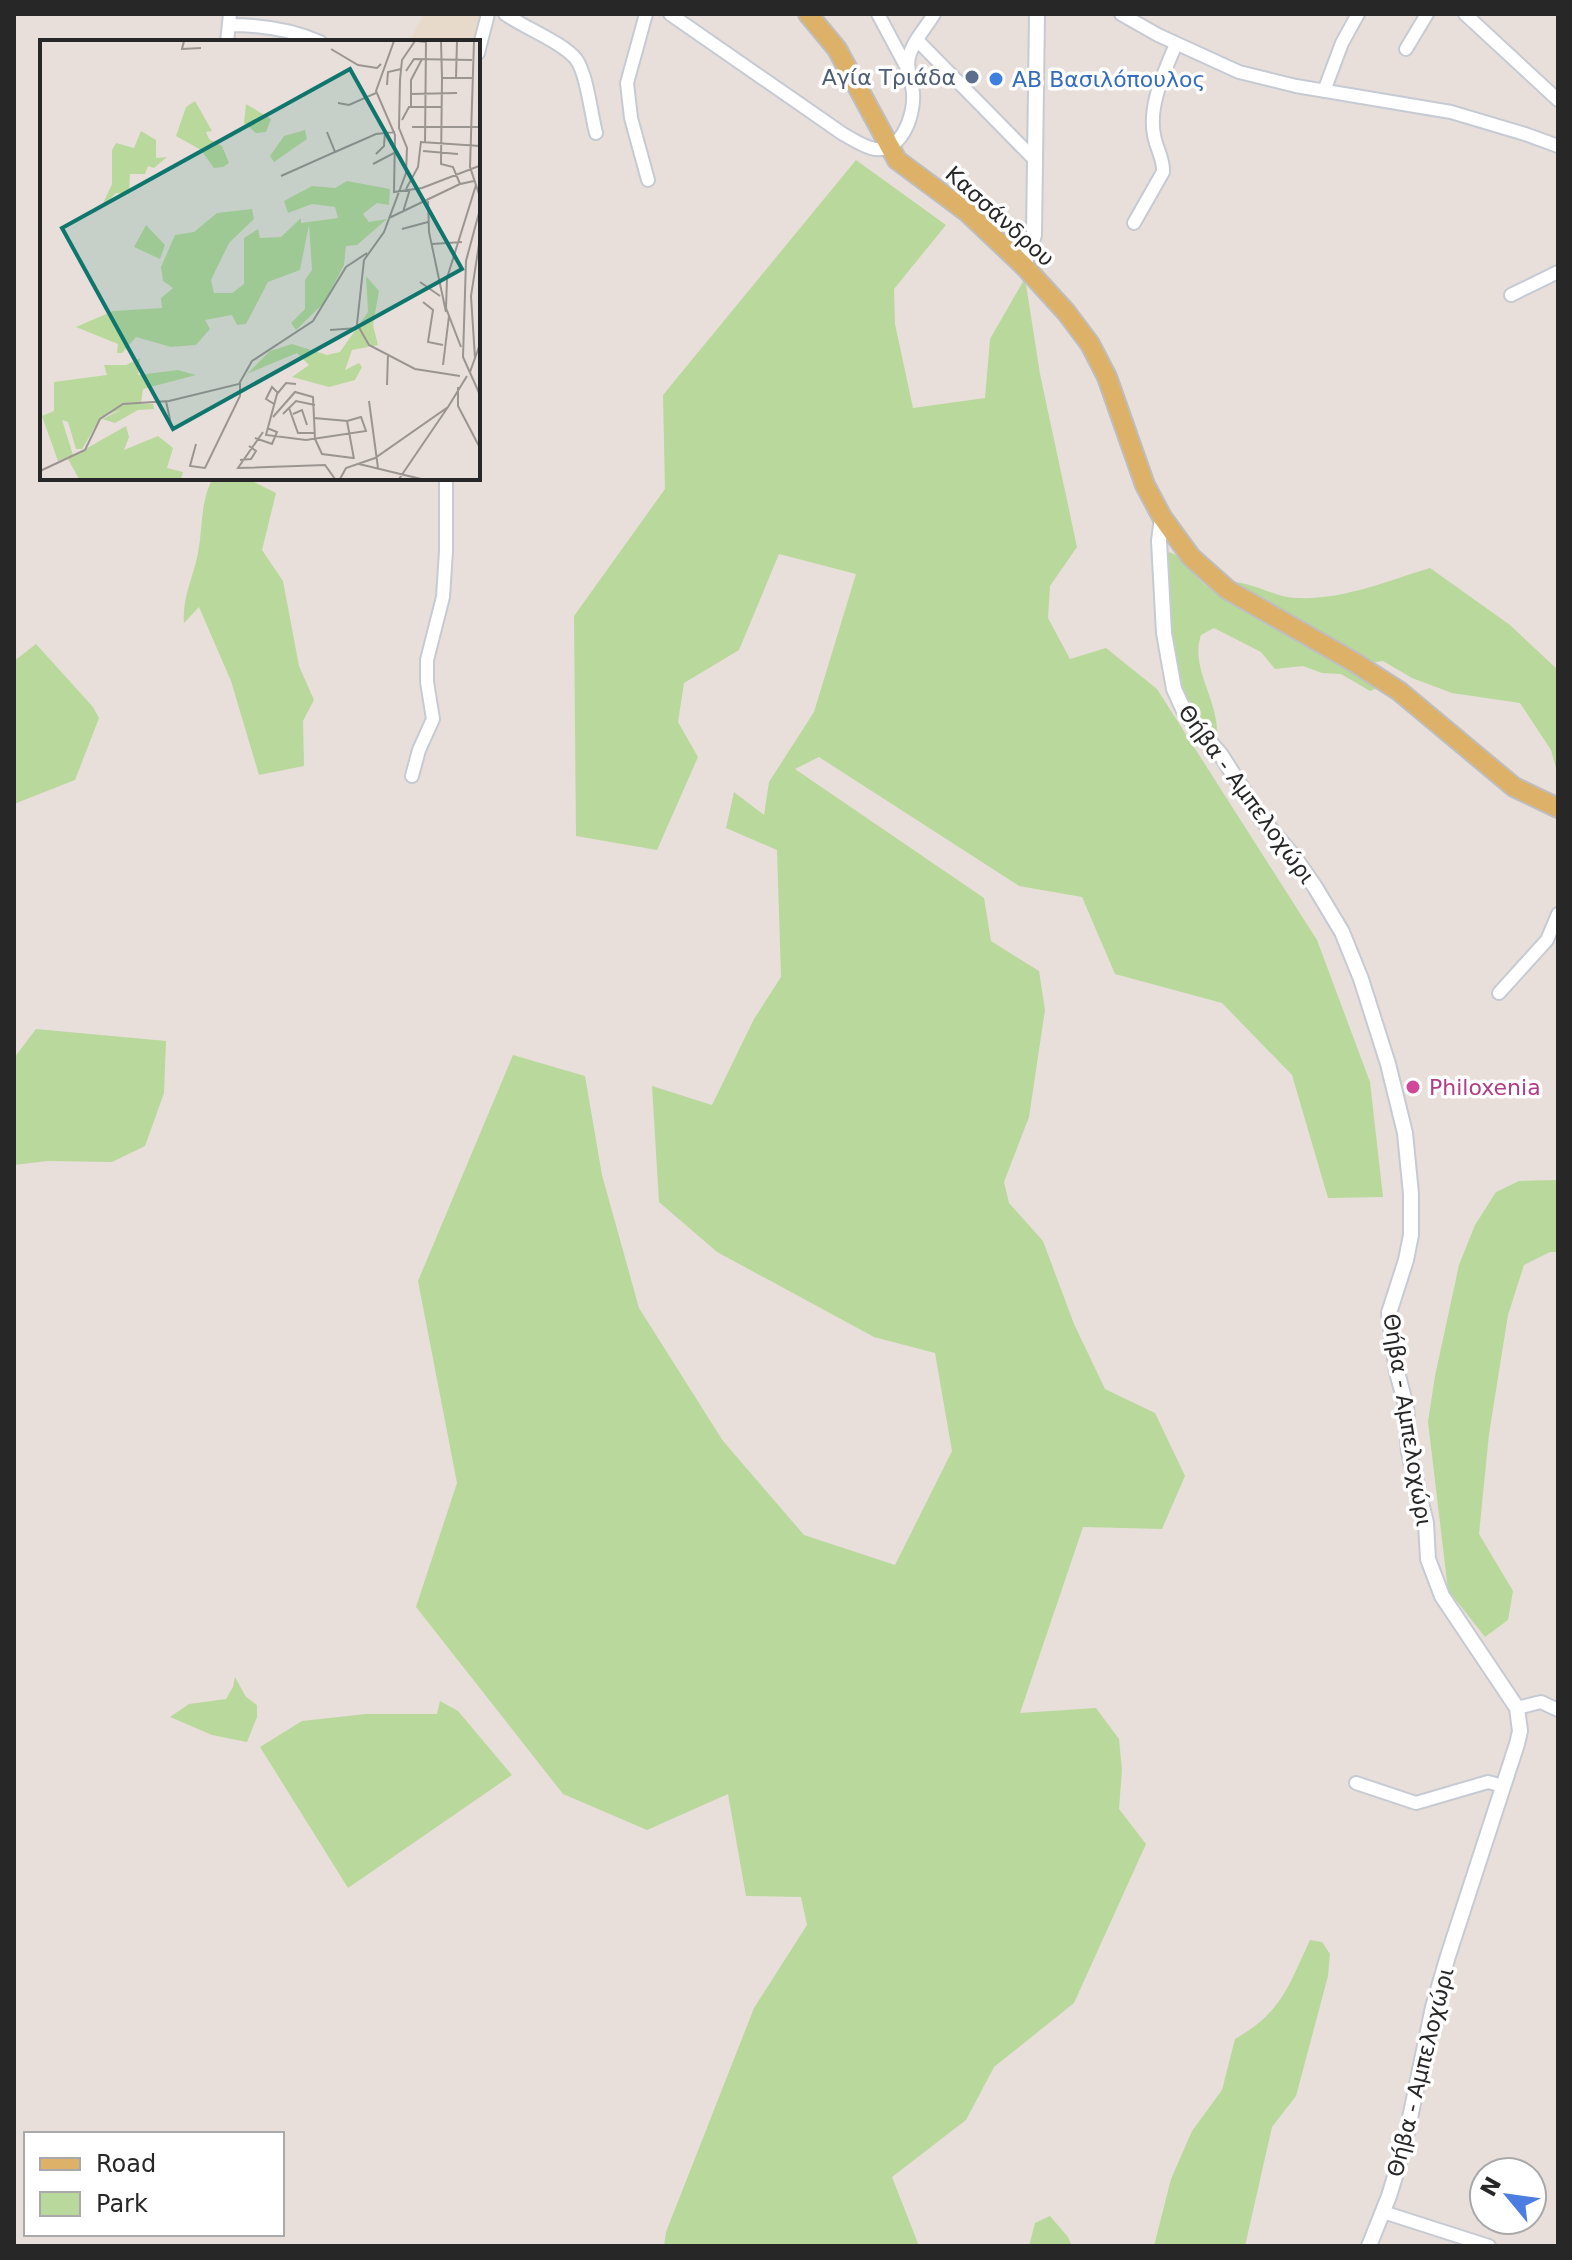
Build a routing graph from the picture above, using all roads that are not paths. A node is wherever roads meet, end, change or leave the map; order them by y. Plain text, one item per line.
1 (488, 14) edge
2 (505, 14) edge
3 (646, 14) edge
4 (670, 14) edge
5 (808, 14) edge
6 (878, 14) edge
7 (934, 14) edge
8 (1037, 14) edge
9 (1121, 14) edge
10 (1358, 14) edge
11 (1427, 14) edge
12 (1465, 14) edge
13 (229, 19) edge
14 (227, 40) edge
15 (314, 40) edge
16 (917, 40) junction
17 (1176, 44) junction
18 (480, 45) edge
19 (1406, 49) dead end
20 (908, 70) junction
21 (1324, 91) junction
22 (1558, 100) edge
23 (596, 133) dead end
24 (1558, 146) edge
25 (880, 148) junction
26 (1034, 159) junction
27 (648, 180) dead end
28 (1134, 223) dead end
29 (1024, 266) junction
30 (1558, 272) edge
31 (1511, 295) dead end
32 (446, 480) edge
33 (1162, 517) junction
34 (412, 776) dead end
35 (1556, 811) edge
36 (1558, 914) edge
37 (1499, 993) dead end
38 (1517, 1708) junction
39 (1558, 1710) edge
40 (1356, 1783) dead end
41 (1503, 1786) junction
42 (1383, 2212) junction
43 (1369, 2246) edge
44 (1489, 2246) edge

1 - 18 street
2 - 23 street
3 - 27 street
4 - 25 street, Κασσάνδρου
5 - 25 main road
6 - 20 street
7 - 16 street
8 - 26 street
9 - 17 street
10 - 21 street
11 - 19 street
12 - 22 street
13 - 14 street
13 - 15 street
16 - 20 street
16 - 26 street
17 - 21 street
17 - 28 street
20 - 25 street
21 - 24 street
25 - 29 main road, Κασσάνδρου
26 - 29 street
29 - 33 main road, Κασσάνδρου
30 - 31 street
32 - 34 street
33 - 35 main road, Κασσάνδρου
33 - 38 street, Θήβα - Αμπελοχώρι
36 - 37 street
38 - 39 street
38 - 41 street, Θήβα - Αμπελοχώρι
40 - 41 street
41 - 42 street, Θήβα - Αμπελοχώρι
42 - 43 street, Θήβα - Αμπελοχώρι
42 - 44 street

